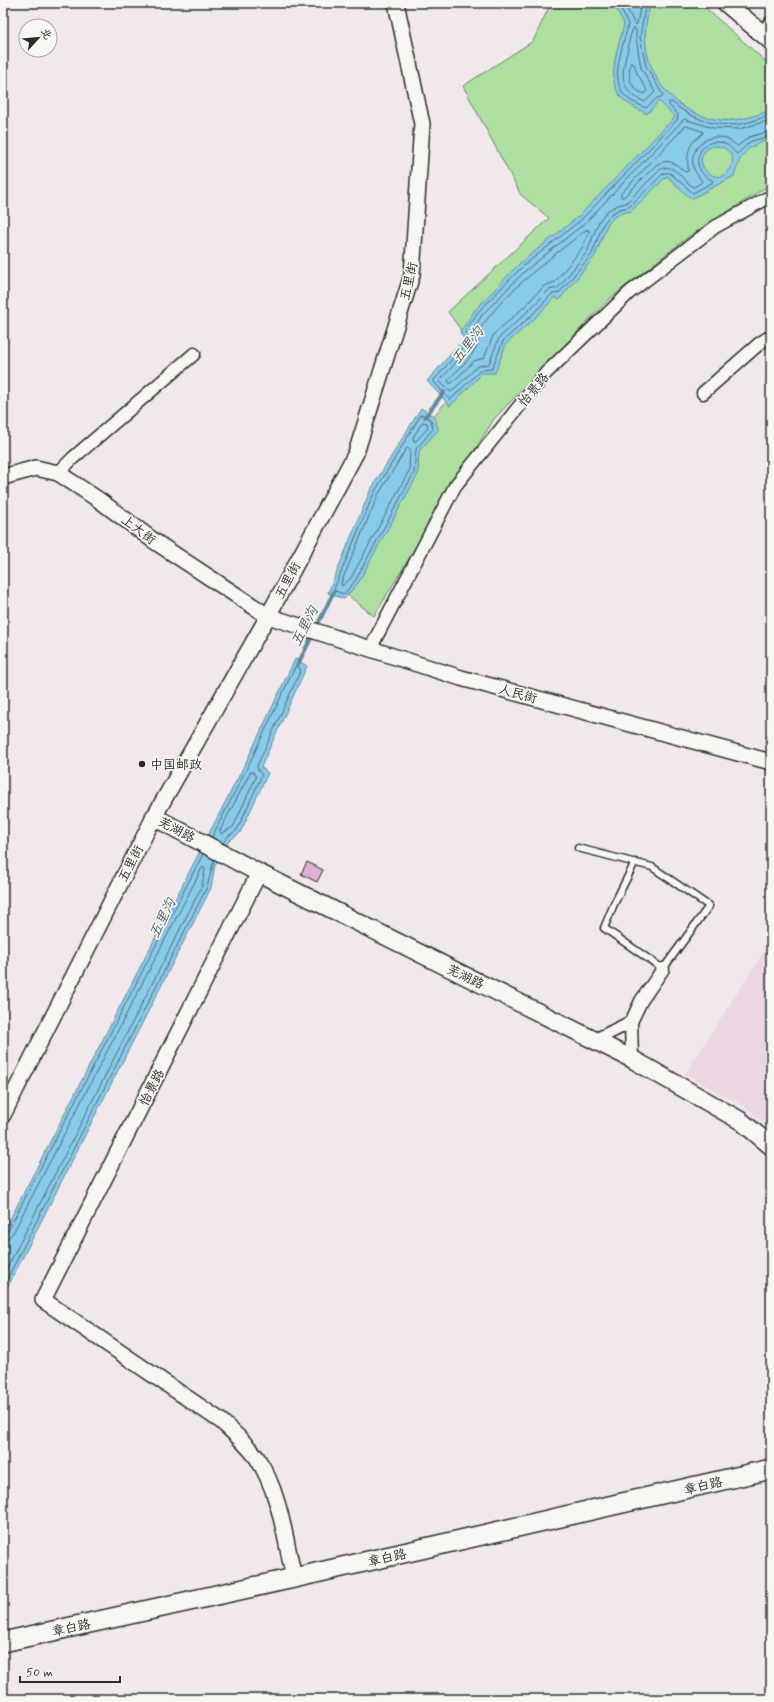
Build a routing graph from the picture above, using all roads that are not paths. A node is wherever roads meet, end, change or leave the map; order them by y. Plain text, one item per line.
1 (396, 3) edge
2 (726, 3) edge
3 (771, 18) edge
4 (765, 36) edge
5 (771, 196) edge
6 (771, 336) edge
7 (194, 354) dead end
8 (703, 393) dead end
9 (58, 473) junction
10 (3, 477) edge
11 (268, 616) junction
12 (370, 649) junction
13 (771, 762) edge
14 (154, 817) junction
15 (578, 848) dead end
16 (635, 862) junction
17 (259, 873) junction
18 (663, 969) junction
19 (632, 1022) junction
20 (595, 1040) junction
21 (632, 1059) junction
22 (3, 1115) edge
23 (770, 1143) edge
24 (771, 1469) edge
25 (294, 1578) junction
26 (3, 1642) edge

1 - 11 street, 五里街
2 - 4 main road
3 - 4 lane
5 - 12 street, 怡景路
6 - 8 street
7 - 9 street
9 - 10 street, 上大街
9 - 11 street, 上大街
11 - 12 street, 人民街
11 - 14 street, 五里街
12 - 13 street, 人民街
14 - 17 main road, 芜湖路
14 - 22 street, 五里街
15 - 16 lane
16 - 18 lane
16 - 18 lane
17 - 20 main road, 芜湖路
17 - 25 street, 怡景路
18 - 19 street
19 - 20 street
19 - 21 street
20 - 21 main road, 芜湖路
21 - 23 main road, 芜湖路
24 - 25 main road, 章白路
25 - 26 main road, 章白路

